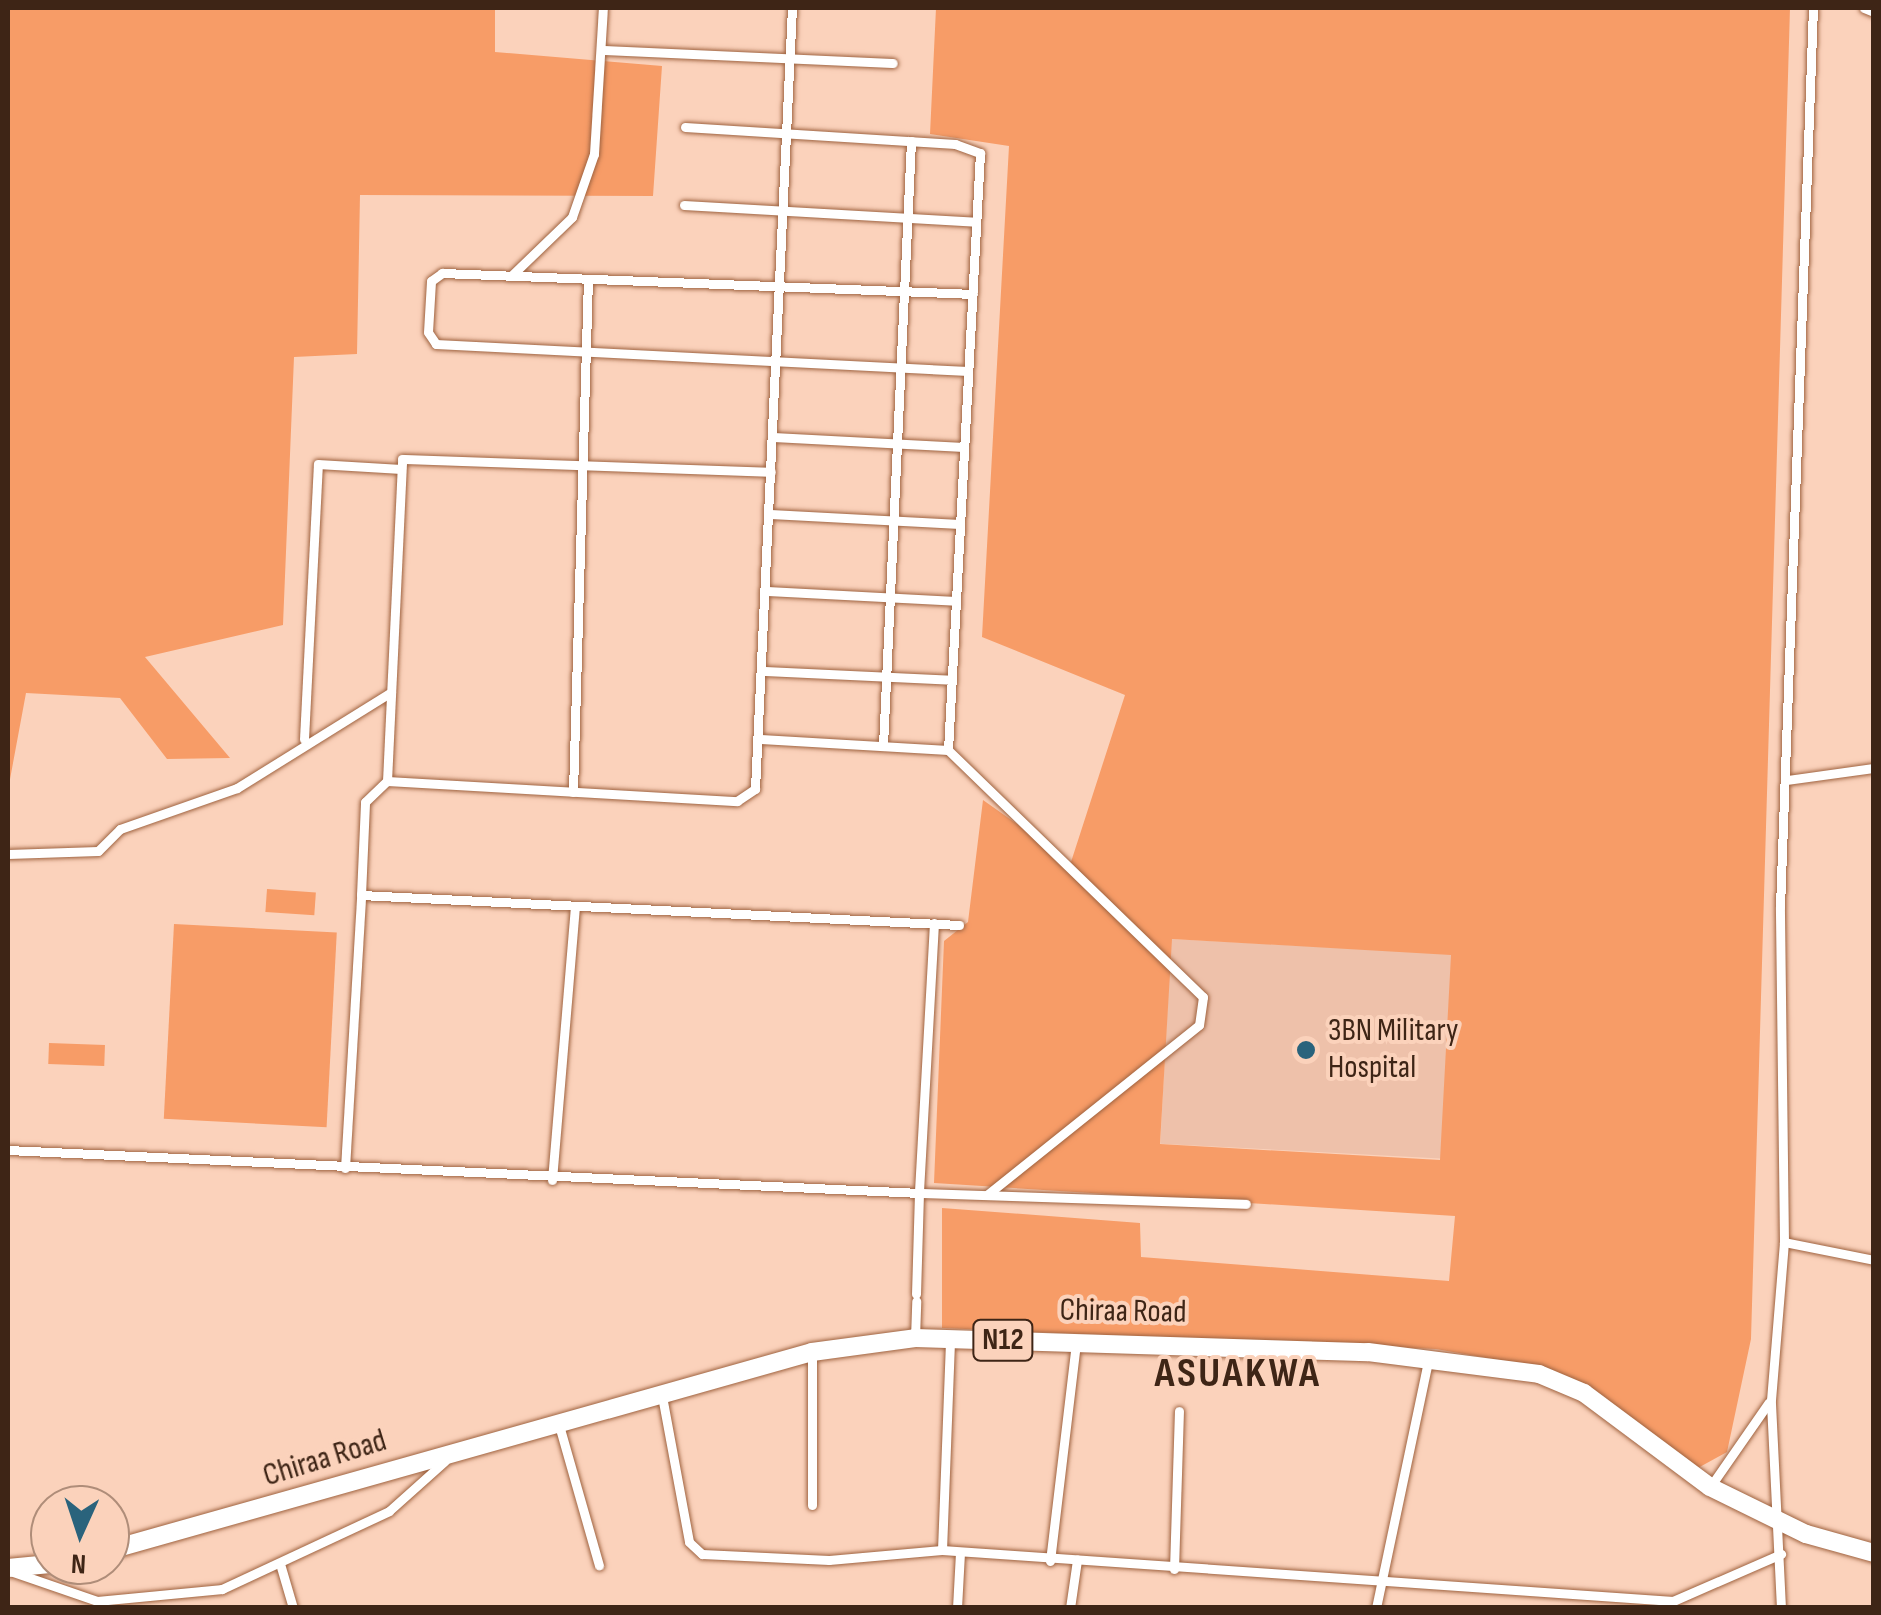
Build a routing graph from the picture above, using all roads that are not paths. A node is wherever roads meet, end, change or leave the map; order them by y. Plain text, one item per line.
1 (603, 8) edge
2 (792, 8) edge
3 (1813, 8) edge
4 (1864, 8) edge
5 (1874, 12) edge
6 (603, 50) junction
7 (790, 57) junction
8 (893, 63) dead end
9 (685, 127) dead end
10 (786, 134) junction
11 (912, 141) junction
12 (684, 205) dead end
13 (782, 210) junction
14 (908, 218) junction
15 (976, 222) junction
16 (511, 276) junction
17 (588, 278) junction
18 (778, 285) junction
19 (904, 291) junction
20 (972, 294) junction
21 (584, 352) junction
22 (776, 363) junction
23 (900, 368) junction
24 (968, 371) junction
25 (773, 437) junction
26 (897, 444) junction
27 (964, 448) junction
28 (582, 462) junction
29 (401, 469) junction
30 (771, 472) junction
31 (770, 514) junction
32 (894, 520) junction
33 (960, 524) junction
34 (766, 591) junction
35 (890, 598) junction
36 (956, 601) junction
37 (764, 671) junction
38 (886, 676) junction
39 (952, 680) junction
40 (391, 692) junction
41 (304, 739) junction
42 (761, 739) junction
43 (883, 746) junction
44 (948, 750) junction
45 (1874, 768) edge
46 (1787, 780) junction
47 (387, 781) junction
48 (573, 792) junction
49 (8, 854) edge
50 (361, 895) junction
51 (574, 907) junction
52 (934, 924) junction
53 (959, 924) dead end
54 (8, 1150) edge
55 (344, 1168) junction
56 (552, 1180) junction
57 (919, 1193) junction
58 (987, 1195) junction
59 (1246, 1204) dead end
60 (1784, 1242) junction
61 (1874, 1260) edge
62 (915, 1338) junction
63 (950, 1338) junction
64 (1076, 1342) junction
65 (812, 1352) junction
66 (1429, 1358) junction
67 (662, 1396) junction
68 (1770, 1400) junction
69 (1179, 1410) dead end
70 (559, 1425) junction
71 (451, 1456) junction
72 (1710, 1488) junction
73 (812, 1505) dead end
74 (1782, 1523) junction
75 (130, 1544) edge
76 (942, 1550) junction
77 (960, 1553) junction
78 (1874, 1553) edge
79 (1781, 1554) junction
80 (1077, 1560) junction
81 (1050, 1561) junction
82 (599, 1565) dead end
83 (281, 1567) junction
84 (8, 1569) edge
85 (1174, 1569) junction
86 (1381, 1587) junction
87 (97, 1604) edge
88 (293, 1608) edge
89 (957, 1608) edge
90 (1070, 1608) edge
91 (1376, 1608) edge
92 (1781, 1608) edge

1 - 6 street
2 - 7 street
3 - 46 street
4 - 5 street
6 - 7 street
6 - 16 street
7 - 8 street
7 - 10 street
9 - 10 street
10 - 11 street
10 - 13 street
11 - 14 street
11 - 15 street
12 - 13 street
13 - 14 street
13 - 18 street
14 - 15 street
14 - 19 street
15 - 20 street
16 - 17 street
16 - 21 street
17 - 18 street
17 - 21 street
18 - 19 street
18 - 22 street
19 - 20 street
19 - 23 street
20 - 24 street
21 - 22 street
21 - 28 street
22 - 23 street
22 - 25 street
23 - 24 street
23 - 26 street
24 - 27 street
25 - 26 street
25 - 30 street
26 - 27 street
26 - 32 street
27 - 33 street
28 - 29 street
28 - 30 street
28 - 48 street
29 - 40 street
29 - 41 street
30 - 31 street
31 - 32 street
31 - 34 street
32 - 33 street
32 - 35 street
33 - 36 street
34 - 35 street
34 - 37 street
35 - 36 street
35 - 38 street
36 - 39 street
37 - 38 street
37 - 42 street
38 - 39 street
38 - 43 street
39 - 44 street
40 - 41 street
40 - 47 street
41 - 49 street
42 - 43 street
42 - 48 street
43 - 44 street
44 - 58 street
45 - 46 street
46 - 60 street
47 - 48 street
47 - 50 street
50 - 51 street
50 - 55 street
51 - 52 street
51 - 56 street
52 - 53 street
52 - 57 street
54 - 55 street
55 - 56 street
56 - 57 street
57 - 58 street
57 - 62 street
58 - 59 street
60 - 61 street
60 - 68 street
62 - 63 highway, Chiraa Road / N12
62 - 65 highway, Chiraa Road / N12
63 - 64 highway, Chiraa Road / N12
63 - 76 street
64 - 66 highway, Chiraa Road / N12
64 - 81 street
65 - 67 highway, Chiraa Road / N12
65 - 73 street
66 - 72 highway, Chiraa Road / N12
66 - 86 street
67 - 70 highway, Chiraa Road / N12
67 - 76 street
68 - 72 street
68 - 74 street
69 - 85 street
70 - 71 highway, Chiraa Road / N12
70 - 82 street
71 - 75 highway, Chiraa Road / N12
71 - 83 street
72 - 74 highway, Chiraa Road / N12
74 - 78 highway, Chiraa Road / N12
74 - 79 street
76 - 77 street
77 - 81 street
77 - 89 street
79 - 86 street
79 - 92 street
80 - 81 street
80 - 85 street
80 - 90 street
83 - 87 street
83 - 88 street
84 - 87 street
85 - 86 street
86 - 91 street

